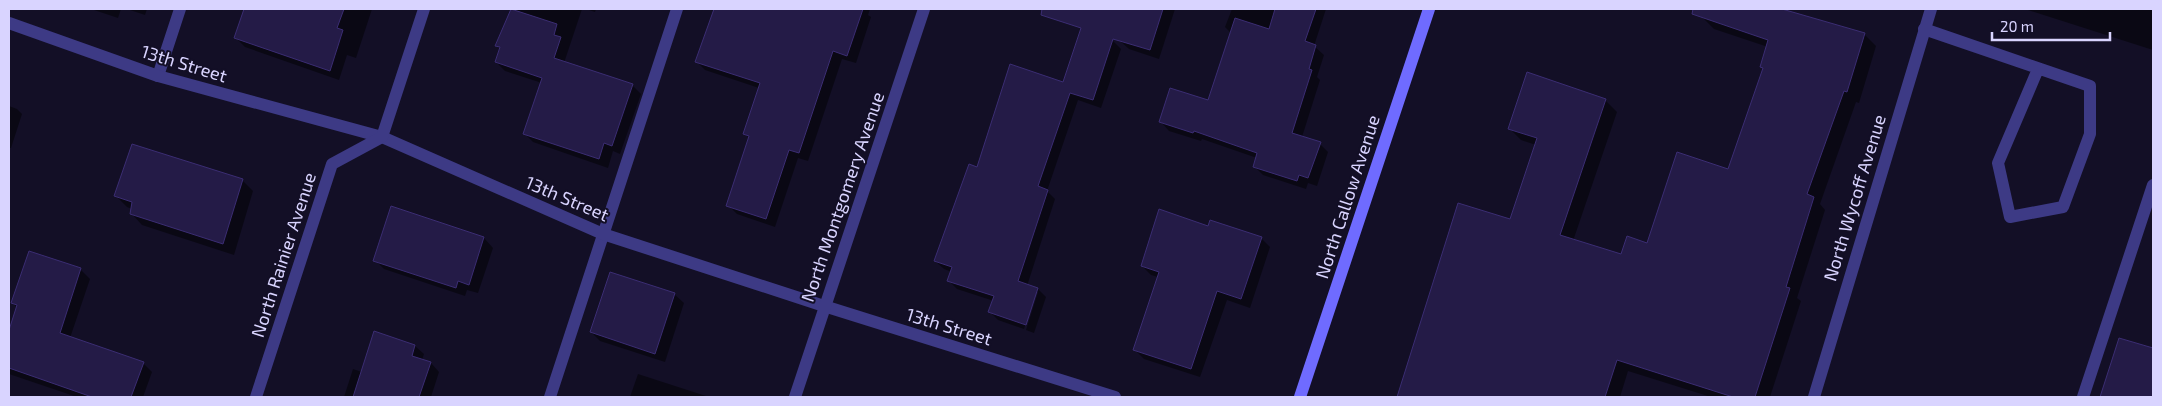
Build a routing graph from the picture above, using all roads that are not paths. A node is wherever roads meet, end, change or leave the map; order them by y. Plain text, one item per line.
1 (180, 9) edge
2 (424, 9) edge
3 (678, 9) edge
4 (924, 9) edge
5 (1429, 9) edge
6 (1931, 9) edge
7 (9, 23) edge
8 (1924, 29) junction
9 (2038, 69) junction
10 (158, 76) junction
11 (382, 137) junction
12 (2153, 185) edge
13 (603, 234) junction
14 (824, 306) junction
15 (256, 397) edge
16 (550, 397) edge
17 (795, 397) edge
18 (1115, 397) edge
19 (1300, 397) edge
20 (1814, 397) edge
21 (2083, 397) edge

1 - 10 street
2 - 11 street
3 - 13 street
4 - 14 street, North Montgomery Avenue
5 - 19 street, North Callow Avenue
6 - 8 street, North Wycoff Avenue
7 - 10 street, 13th Street
8 - 9 street
8 - 20 street, North Wycoff Avenue
9 - 9 street
10 - 11 street, 13th Street
11 - 13 street, 13th Street
11 - 15 street, North Rainier Avenue
12 - 21 street
13 - 14 street, 13th Street
13 - 16 street
14 - 17 street, North Montgomery Avenue
14 - 18 street, 13th Street

